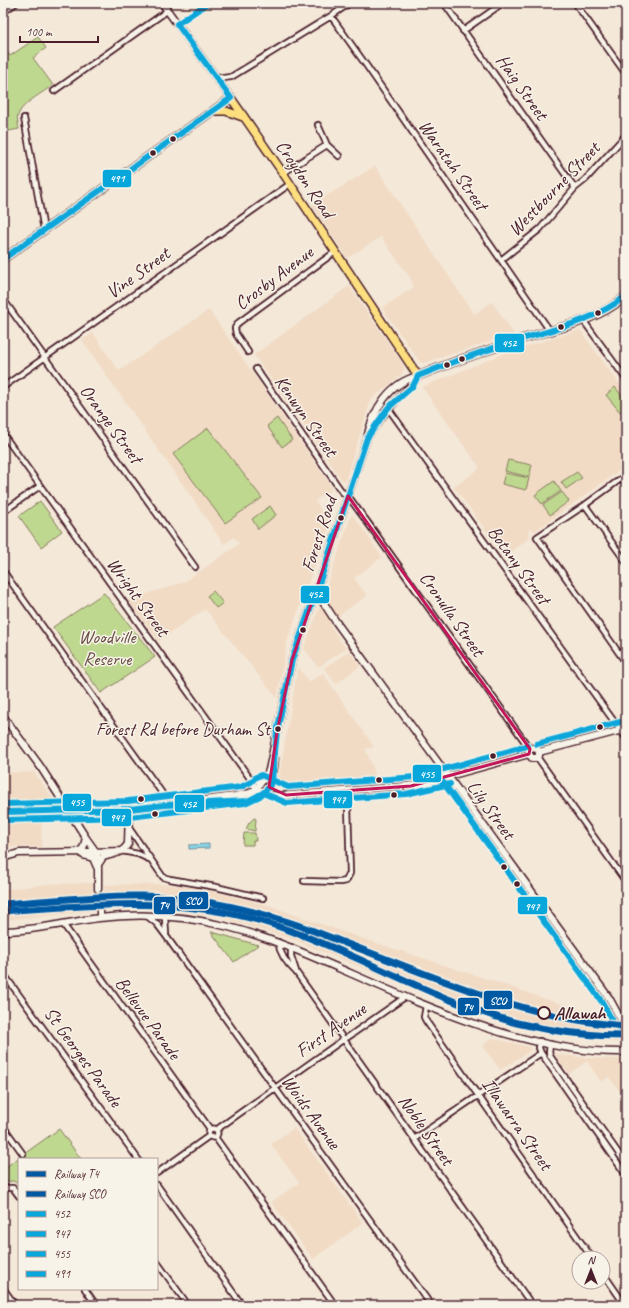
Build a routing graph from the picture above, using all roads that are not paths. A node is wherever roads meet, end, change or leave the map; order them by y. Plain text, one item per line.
1 (16, 3) edge
2 (162, 3) edge
3 (208, 3) edge
4 (350, 3) edge
5 (444, 3) edge
6 (503, 3) edge
7 (575, 3) edge
8 (167, 11) junction
9 (3, 12) edge
10 (330, 16) junction
11 (177, 24) junction
12 (463, 31) junction
13 (626, 74) edge
14 (215, 76) junction
15 (54, 91) dead end
16 (231, 98) junction
17 (213, 111) junction
18 (244, 117) junction
19 (24, 118) dead end
20 (318, 125) dead end
21 (626, 135) edge
22 (327, 145) junction
23 (339, 156) dead end
24 (283, 173) junction
25 (290, 184) junction
26 (575, 188) junction
27 (44, 230) junction
28 (335, 252) junction
29 (4, 256) edge
30 (501, 260) junction
31 (626, 296) edge
32 (3, 299) edge
33 (583, 320) junction
34 (550, 331) junction
35 (248, 352) dead end
36 (45, 358) junction
37 (256, 370) dead end
38 (418, 376) junction
39 (626, 379) edge
40 (3, 387) edge
41 (388, 408) junction
42 (3, 434) edge
43 (367, 438) junction
44 (626, 475) edge
45 (40, 486) junction
46 (348, 496) junction
47 (585, 505) junction
48 (3, 512) edge
49 (626, 562) edge
50 (195, 567) dead end
51 (3, 571) edge
52 (316, 591) junction
53 (626, 663) edge
54 (3, 716) edge
55 (623, 730) edge
56 (277, 732) junction
57 (626, 738) edge
58 (530, 752) junction
59 (538, 755) junction
60 (448, 776) junction
61 (259, 786) junction
62 (269, 787) junction
63 (345, 791) junction
64 (264, 793) junction
65 (286, 795) junction
66 (165, 806) junction
67 (142, 808) junction
68 (128, 809) junction
69 (69, 810) junction
70 (3, 812) edge
71 (129, 825) junction
72 (86, 838) junction
73 (141, 844) junction
74 (3, 850) edge
75 (122, 851) junction
76 (73, 852) junction
77 (96, 852) junction
78 (19, 853) junction
79 (133, 854) junction
80 (3, 856) edge
81 (149, 859) junction
82 (97, 869) junction
83 (304, 881) dead end
84 (626, 882) edge
85 (98, 889) tunnel mouth
86 (263, 898) dead end
87 (100, 909) tunnel mouth
88 (147, 916) junction
89 (165, 917) junction
90 (100, 918) junction
91 (63, 924) junction
92 (3, 931) edge
93 (166, 936) junction
94 (278, 942) junction
95 (292, 947) junction
96 (296, 972) junction
97 (3, 973) edge
98 (405, 996) junction
99 (426, 1006) junction
100 (626, 1029) edge
101 (344, 1039) junction
102 (540, 1041) junction
103 (550, 1044) junction
104 (548, 1052) junction
105 (626, 1052) edge
106 (541, 1053) junction
107 (276, 1088) junction
108 (478, 1095) junction
109 (3, 1126) edge
110 (210, 1129) junction
111 (216, 1130) junction
112 (209, 1136) junction
113 (215, 1137) junction
114 (414, 1139) junction
115 (23, 1154) dead end
116 (137, 1158) edge
117 (626, 1164) edge
118 (158, 1172) edge
119 (626, 1175) edge
120 (158, 1186) edge
121 (3, 1188) edge
122 (18, 1195) edge
123 (586, 1250) edge
124 (158, 1263) edge
125 (611, 1285) edge
126 (3, 1288) edge
127 (86, 1290) edge
128 (15, 1305) edge
129 (96, 1305) edge
130 (188, 1305) edge
131 (242, 1305) edge
132 (335, 1305) edge
133 (431, 1305) edge
134 (532, 1305) edge
135 (625, 1305) edge

1 - 9 street
2 - 8 main road, Croydon Road
3 - 11 street
4 - 10 street
5 - 12 street, Haig Street
6 - 12 street
7 - 13 street
8 - 11 main road, Croydon Road
8 - 15 street
10 - 14 street
10 - 30 street, Waratah Street
11 - 14 main road, Croydon Road
12 - 26 street, Haig Street
14 - 16 main road, Croydon Road
16 - 17 main road
16 - 18 main road, Croydon Road
17 - 18 main road
17 - 27 main road
18 - 24 main road, Croydon Road
19 - 27 street
20 - 22 street
21 - 26 street, Westbourne Street
22 - 23 street
22 - 24 street
24 - 25 main road, Croydon Road
25 - 28 main road, Croydon Road
25 - 36 street, Vine Street
26 - 30 street, Westbourne Street
27 - 29 main road
28 - 35 street, Crosby Avenue
28 - 38 main road, Croydon Road
30 - 34 street, Waratah Street
31 - 33 main road, Forest Road
32 - 36 street, Orange Street
33 - 34 main road, Forest Road
33 - 39 street
34 - 38 main road, Forest Road
36 - 40 street, Vine Street
36 - 50 street, Orange Street
37 - 46 street, Kenwyn Street
38 - 41 main road, Forest Road
38 - 43 main road, Forest Road
41 - 43 main road, Forest Road
41 - 55 street, Botany Street
42 - 45 street, Wright Street
43 - 46 main road, Forest Road
44 - 47 street
45 - 48 street
45 - 61 street, Wright Street
46 - 52 main road, Forest Road
46 - 58 street, Cronulla Street
47 - 49 street
47 - 53 street
51 - 66 street
52 - 56 main road, Forest Road
52 - 60 main road, Lily Street
54 - 69 main road
55 - 57 street, Botany Street
55 - 59 main road
56 - 61 main road, Forest Road
56 - 62 main road, Forest Road
58 - 59 main road
58 - 60 main road
59 - 84 street
60 - 63 main road
60 - 100 main road, Lily Street
61 - 62 main road
61 - 64 main road
61 - 66 main road, Forest Road
62 - 64 main road, Forest Road
62 - 65 main road
63 - 65 main road
63 - 83 street
64 - 65 main road
64 - 66 main road, Forest Road
66 - 67 main road, Forest Road
67 - 68 main road, Forest Road
67 - 71 main road
68 - 69 main road, Forest Road
68 - 71 main road
69 - 70 main road, Forest Road
69 - 72 main road
71 - 73 street
71 - 75 main road
72 - 76 main road
72 - 77 main road
73 - 79 street
73 - 81 street
74 - 78 main road
75 - 77 main road
75 - 79 street
75 - 82 main road
76 - 77 main road
76 - 78 main road
76 - 82 main road
77 - 82 main road
78 - 80 main road
79 - 81 street
81 - 86 street
82 - 85 main road
87 - 90 main road
88 - 89 main road
88 - 90 main road
88 - 93 street, Woids Avenue
89 - 93 street
89 - 94 main road
90 - 91 main road
91 - 92 main road
91 - 110 street, Bellevue Parade
93 - 107 street, Woids Avenue
94 - 95 main road
94 - 96 street, Noble Street
95 - 96 street, Noble Street
95 - 98 main road
96 - 101 street, Noble Street
97 - 116 street, St Georges Parade
98 - 99 main road
98 - 101 street, First Avenue
99 - 102 main road
99 - 108 street, Illawarra Street
101 - 107 street, First Avenue
101 - 114 street, Noble Street
102 - 103 main road
102 - 106 street
103 - 104 street
103 - 105 main road
104 - 106 street
104 - 117 street
106 - 108 street
106 - 119 street
107 - 111 street, First Avenue
107 - 133 street, Woids Avenue
108 - 114 street
108 - 123 street, Illawarra Street
109 - 115 street
110 - 111 street
110 - 112 street
111 - 113 street
112 - 113 street
112 - 118 street
113 - 132 street
114 - 134 street, Noble Street
120 - 131 street
121 - 122 street
124 - 130 street
125 - 135 street
126 - 128 street
127 - 129 street

